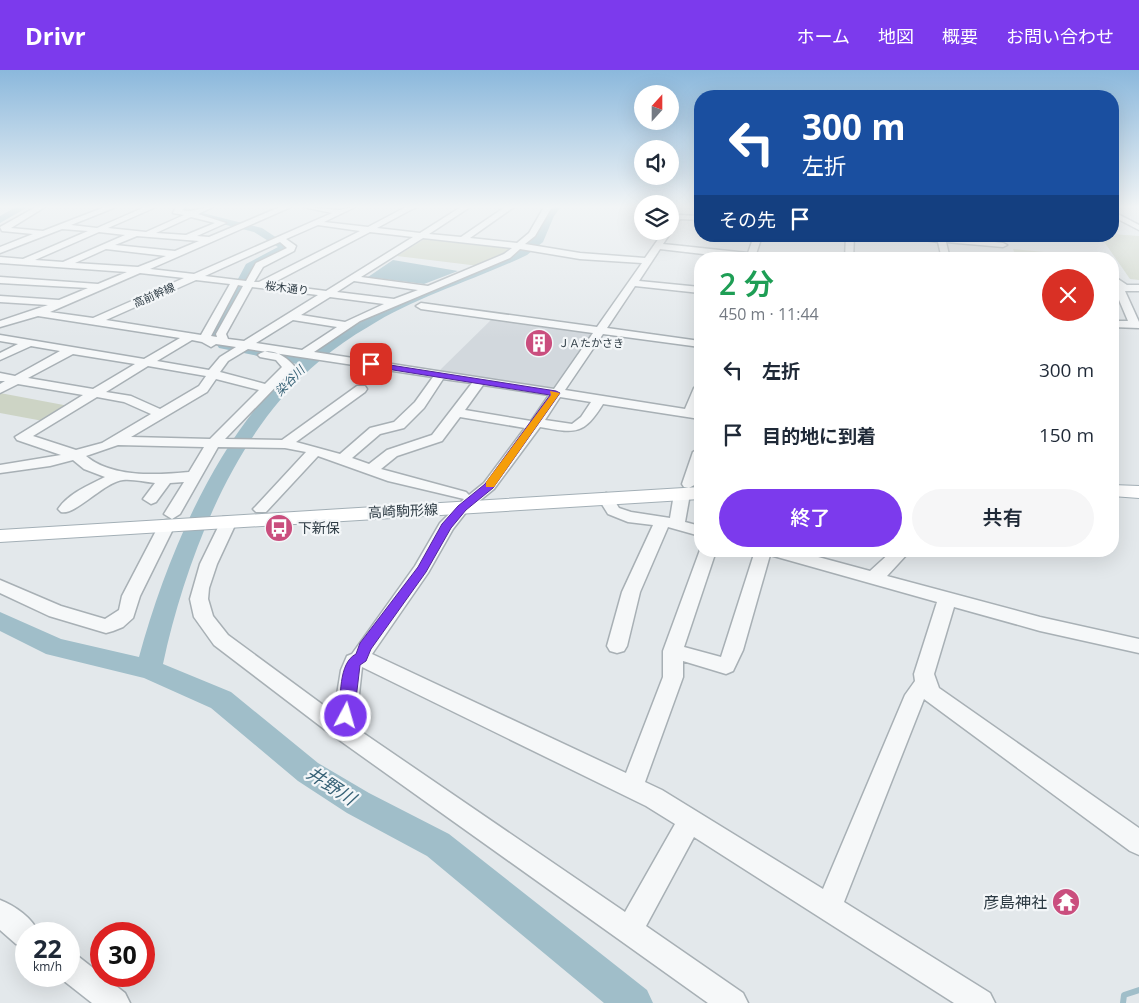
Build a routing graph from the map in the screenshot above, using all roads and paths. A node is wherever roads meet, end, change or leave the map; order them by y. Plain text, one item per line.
1 (50, 251) edge
2 (95, 251) edge
3 (142, 251) edge
4 (187, 251) edge
5 (249, 251) edge
6 (260, 251) edge
7 (288, 251) edge
8 (328, 251) edge
9 (396, 251) edge
10 (515, 251) edge
11 (551, 251) edge
12 (655, 251) edge
13 (179, 254) junction
14 (0, 260) edge
15 (23, 261) junction
16 (649, 261) junction
17 (65, 263) junction
18 (0, 270) edge
19 (140, 270) junction
20 (200, 278) junction
21 (351, 278) junction
22 (0, 280) edge
23 (243, 282) junction
24 (634, 283) junction
25 (1119, 283) edge
26 (261, 285) junction
27 (96, 286) junction
28 (1125, 288) junction
29 (1139, 288) edge
30 (429, 289) junction
31 (694, 289) edge
32 (327, 293) junction
33 (0, 299) edge
34 (393, 302) junction
35 (59, 304) junction
36 (421, 306) dead end
37 (38, 313) junction
38 (291, 318) junction
39 (3, 322) edge
40 (99, 323) junction
41 (1119, 324) edge
42 (1137, 324) edge
43 (346, 325) junction
44 (600, 331) junction
45 (191, 336) junction
46 (0, 338) edge
47 (205, 338) junction
48 (223, 340) junction
49 (30, 343) junction
50 (694, 343) edge
51 (243, 348) junction
52 (71, 350) junction
53 (305, 354) junction
54 (0, 357) edge
55 (147, 362) junction
56 (212, 374) junction
57 (440, 375) junction
58 (0, 377) edge
59 (17, 380) junction
60 (480, 381) junction
61 (266, 388) junction
62 (0, 389) edge
63 (361, 389) dead end
64 (96, 393) junction
65 (556, 393) junction
66 (598, 400) junction
67 (456, 412) junction
68 (162, 414) junction
69 (694, 414) edge
70 (535, 424) junction
71 (118, 441) junction
72 (217, 442) junction
73 (285, 444) junction
74 (316, 450) junction
75 (76, 454) junction
76 (342, 459) junction
77 (0, 469) edge
78 (371, 470) junction
79 (120, 475) junction
80 (196, 476) junction
81 (166, 479) junction
82 (693, 489) edge
83 (1119, 491) edge
84 (1139, 492) edge
85 (606, 498) junction
86 (151, 499) dead end
87 (467, 499) junction
88 (1119, 500) edge
89 (1139, 501) edge
90 (66, 509) dead end
91 (261, 509) junction
92 (228, 518) junction
93 (173, 520) junction
94 (669, 523) junction
95 (0, 525) edge
96 (694, 529) edge
97 (0, 536) edge
98 (706, 557) edge
99 (761, 557) edge
100 (797, 557) edge
101 (896, 557) edge
102 (874, 578) junction
103 (0, 586) edge
104 (947, 599) junction
105 (617, 646) dead end
106 (1139, 646) edge
107 (672, 651) junction
108 (362, 658) junction
109 (926, 684) junction
110 (336, 726) junction
111 (632, 787) junction
112 (690, 821) junction
113 (1139, 843) edge
114 (828, 908) junction
115 (0, 913) edge
116 (15, 925) edge
117 (628, 930) junction
118 (80, 976) edge
119 (115, 1003) edge
120 (733, 1003) edge
121 (980, 1003) edge

1 - 15 street
2 - 17 street
3 - 13 street
4 - 13 street
5 - 20 street, 高前幹線
6 - 20 street, 高前幹線
7 - 23 street
8 - 26 street
9 - 21 street
10 - 30 street
11 - 16 street
12 - 16 street
13 - 19 street
14 - 15 street, 桜木通り
15 - 17 street, 桜木通り
15 - 18 street
16 - 24 street
17 - 19 street, 桜木通り
19 - 20 street, 桜木通り
19 - 27 street
20 - 23 street, 桜木通り
20 - 40 street, 高前幹線
21 - 30 street
21 - 32 street
22 - 27 street
23 - 26 street, 桜木通り
23 - 47 street
23 - 48 street
24 - 31 street
24 - 44 street
25 - 28 street
26 - 32 street, 桜木通り
27 - 35 street
28 - 29 street
28 - 42 street
30 - 34 street
32 - 34 street, 桜木通り
32 - 38 street
33 - 35 street
34 - 43 street
35 - 37 street
36 - 44 street
37 - 39 street
37 - 40 street
38 - 43 street
38 - 51 street
40 - 45 street
41 - 42 street
43 - 53 street
44 - 50 street
44 - 65 street
45 - 47 street
45 - 55 street
46 - 49 street
47 - 48 street
47 - 51 street
48 - 51 street
49 - 52 street
49 - 54 street
51 - 53 street
51 - 56 street
51 - 61 street
52 - 55 street
52 - 59 street
53 - 57 street
55 - 56 street
55 - 64 street
56 - 61 street
56 - 68 street
57 - 60 street
57 - 76 street
58 - 59 street
59 - 62 street
59 - 64 street
60 - 65 street
60 - 67 street
61 - 72 street
63 - 73 street
64 - 68 street
64 - 75 street
65 - 66 street
65 - 70 street
66 - 69 street
66 - 70 street
67 - 70 street
67 - 78 street
68 - 71 street
70 - 87 street
71 - 72 street
71 - 75 street
72 - 73 street
72 - 80 street
73 - 74 street
74 - 76 street
74 - 91 street
75 - 77 street
75 - 79 street
76 - 78 street
78 - 87 street
79 - 81 street
79 - 90 street
80 - 81 street
80 - 93 street
81 - 86 street
82 - 85 main road, 高崎駒形線
82 - 87 main road, 高崎駒形線
82 - 94 street
83 - 84 main road
85 - 87 main road, 高崎駒形線
85 - 94 street
87 - 91 main road, 高崎駒形線
87 - 92 main road, 高崎駒形線
87 - 108 street
88 - 89 main road
91 - 92 main road, 高崎駒形線
92 - 93 main road
92 - 110 street
93 - 95 main road
93 - 97 main road
93 - 103 street
94 - 96 street
94 - 105 street
98 - 107 street
99 - 107 street
100 - 102 street
101 - 102 street
102 - 104 street
104 - 106 street
104 - 109 street
107 - 111 street
108 - 110 street
108 - 111 street
109 - 113 street
109 - 114 street
110 - 117 street
111 - 112 street
112 - 114 street
112 - 117 street
114 - 121 street
115 - 116 street
117 - 120 street
118 - 119 street

